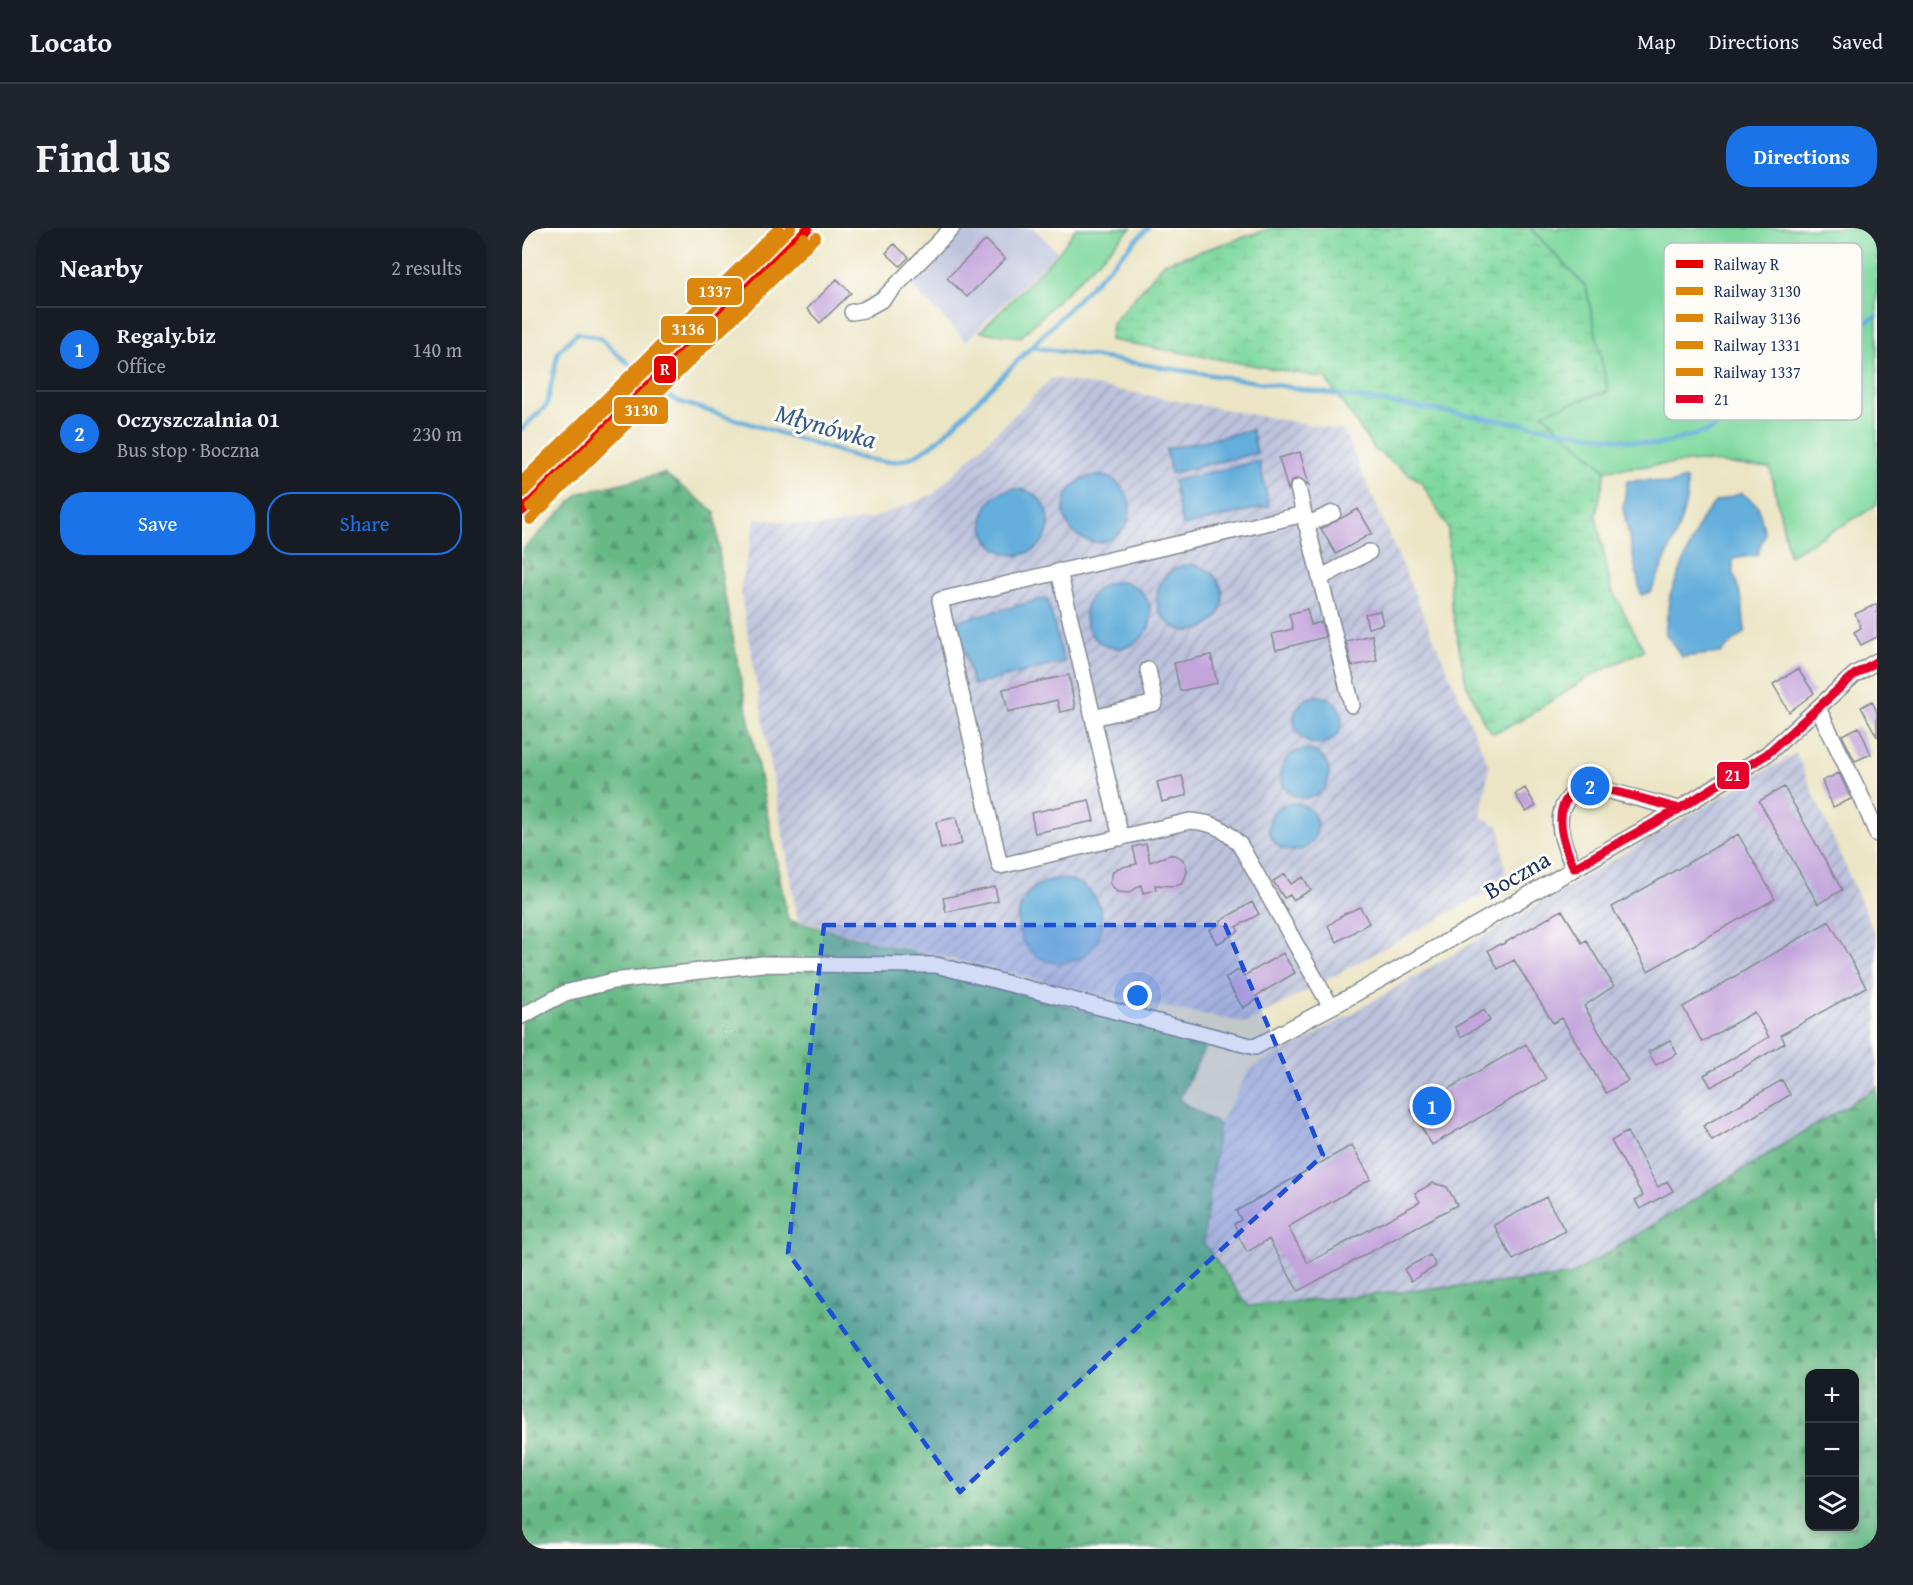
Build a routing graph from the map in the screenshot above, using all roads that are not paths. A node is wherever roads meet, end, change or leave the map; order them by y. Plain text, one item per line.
1 (952, 228) edge
2 (852, 312) dead end
3 (1298, 488) dead end
4 (1333, 513) dead end
5 (1305, 520) junction
6 (1369, 552) dead end
7 (1059, 572) junction
8 (1320, 578) junction
9 (1877, 662) edge
10 (1148, 670) dead end
11 (1352, 705) dead end
12 (1818, 708) junction
13 (1093, 718) junction
14 (1679, 809) junction
15 (1877, 834) edge
16 (1121, 838) junction
17 (1574, 868) junction
18 (1331, 1007) junction
19 (522, 1016) edge

1 - 2 street
3 - 5 street
4 - 5 street
5 - 7 street
5 - 8 street
6 - 8 street
7 - 13 street
7 - 16 street
8 - 11 street
9 - 12 street, Boczna
10 - 13 street
12 - 14 street, Boczna
12 - 15 street
13 - 16 street
14 - 17 street, Boczna
14 - 17 street
16 - 18 street
17 - 18 street, Boczna
18 - 19 street, Boczna

